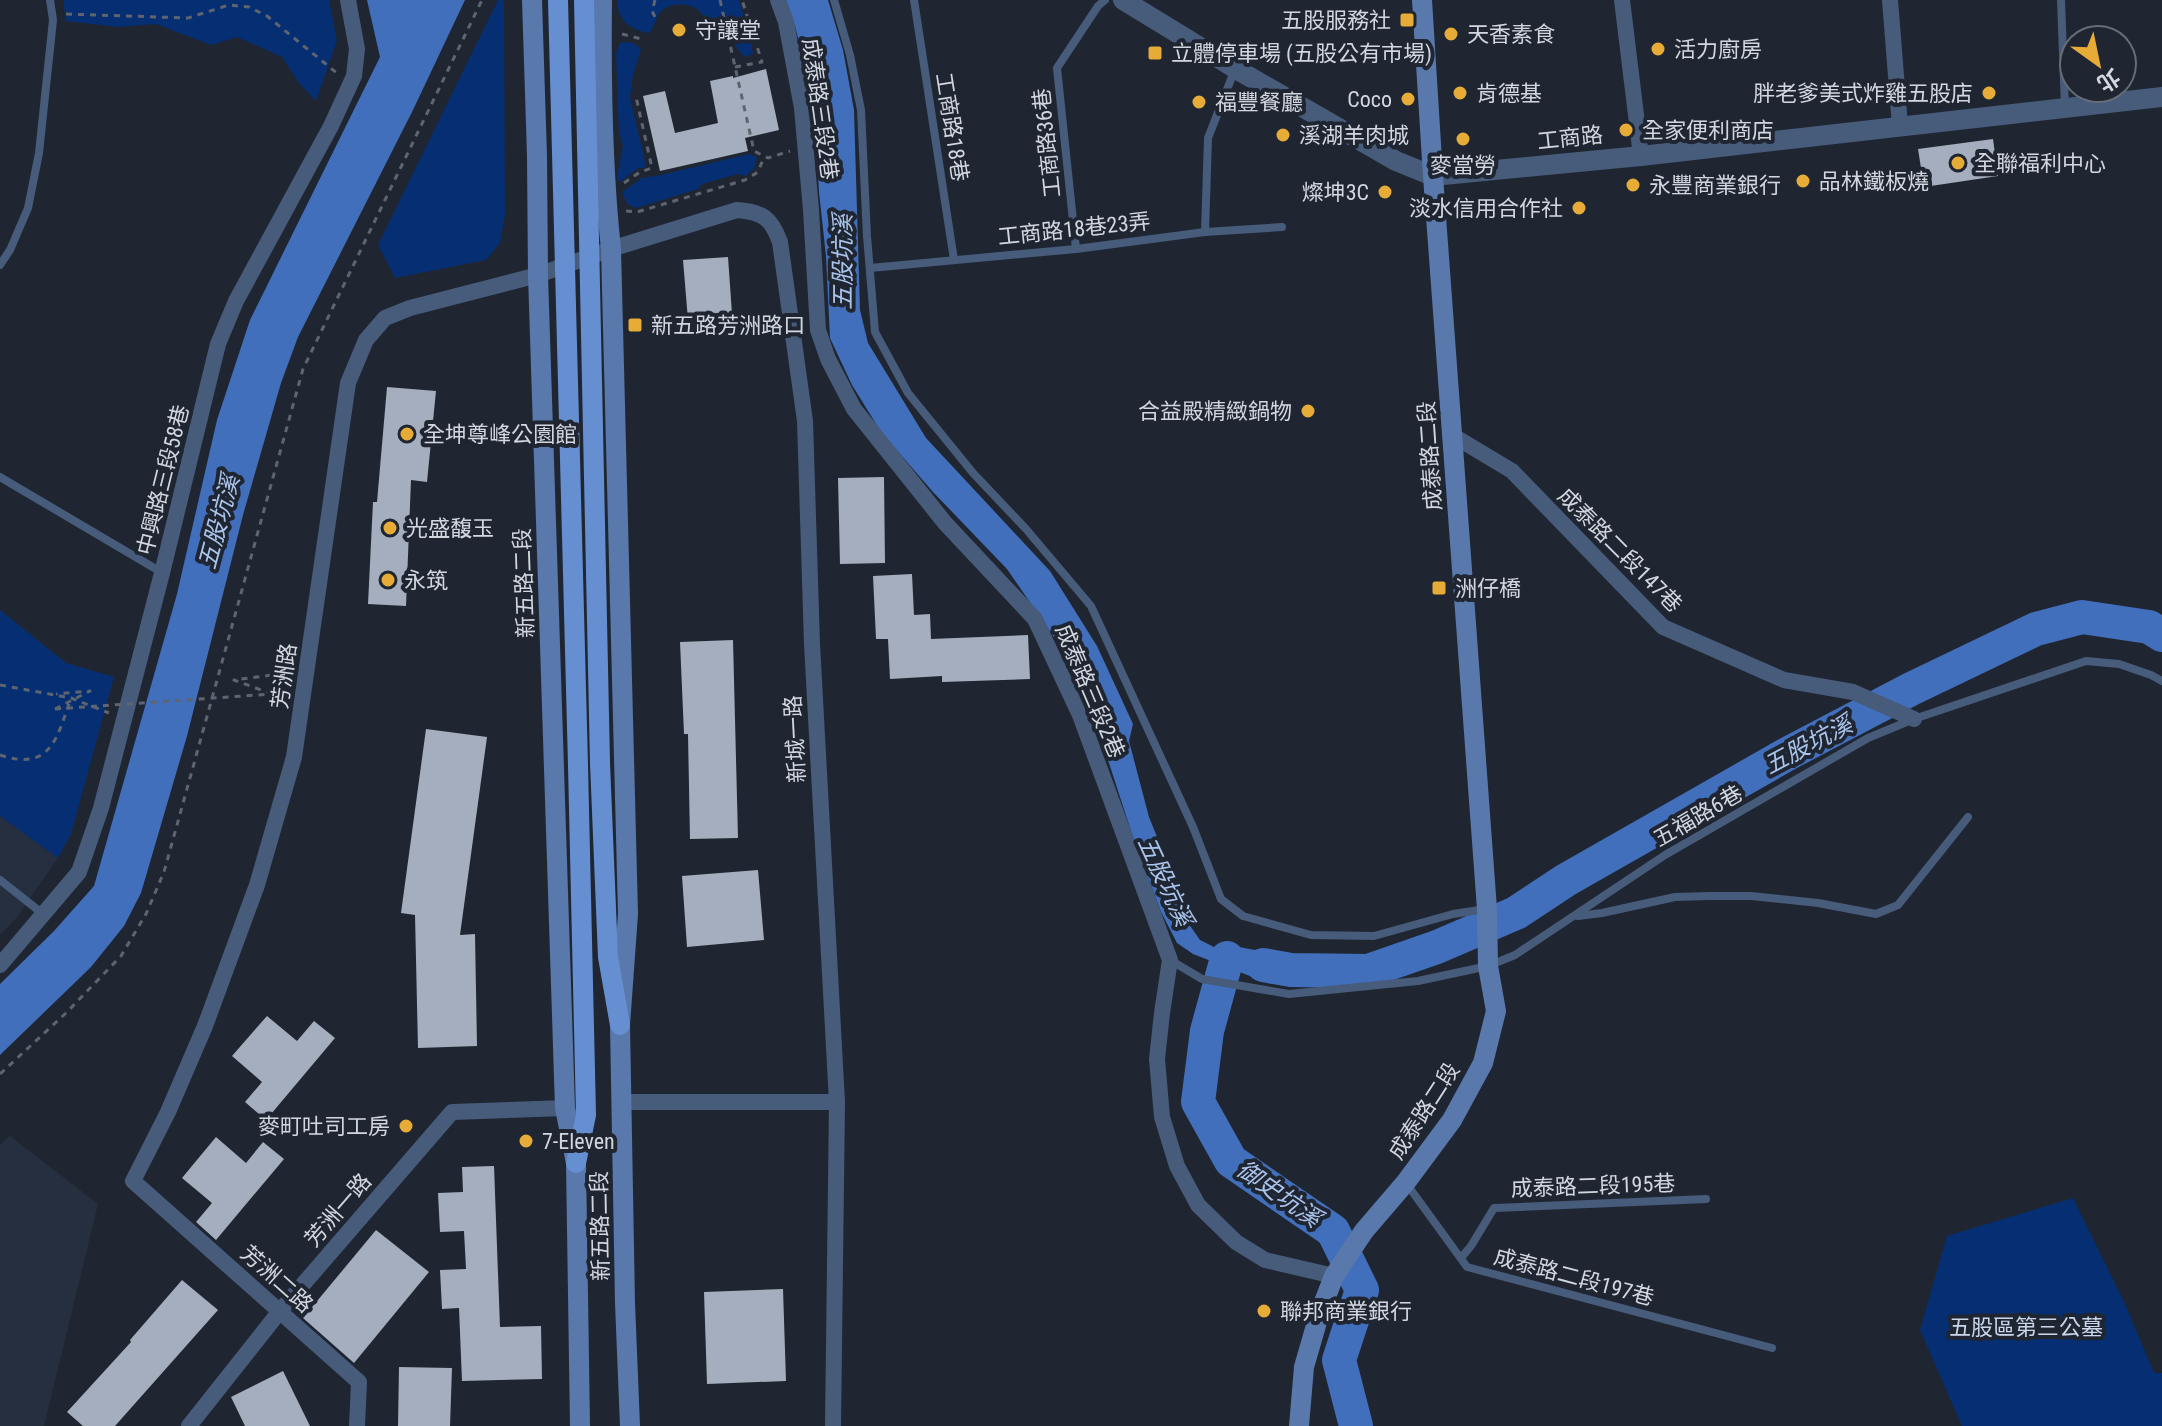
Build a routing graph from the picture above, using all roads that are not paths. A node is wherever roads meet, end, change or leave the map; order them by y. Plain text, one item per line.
1 (50, 0) edge
2 (348, 0) edge
3 (532, 0) edge
4 (558, 0) edge
5 (584, 0) edge
6 (602, 0) edge
7 (778, 0) edge
8 (834, 0) edge
9 (914, 0) edge
10 (1105, 0) edge
11 (1123, 0) edge
12 (1422, 0) edge
13 (1622, 0) edge
14 (1890, 0) edge
15 (2061, 0) edge
16 (602, 38) junction
17 (533, 52) junction
18 (1236, 69) junction
19 (2162, 97) edge
20 (2065, 107) junction
21 (1900, 126) junction
22 (537, 156) junction
23 (605, 156) junction
24 (1641, 156) junction
25 (1433, 176) junction
26 (1282, 227) dead end
27 (1205, 232) junction
28 (611, 249) junction
29 (1076, 249) junction
30 (954, 260) junction
31 (0, 265) edge
32 (870, 268) junction
33 (538, 275) junction
34 (1452, 435) junction
35 (0, 477) edge
36 (162, 573) junction
37 (2162, 681) edge
38 (1909, 716) junction
39 (1968, 817) dead end
40 (0, 880) edge
41 (1487, 909) junction
42 (44, 915) junction
43 (1573, 916) junction
44 (1170, 960) junction
45 (1488, 961) junction
46 (0, 965) edge
47 (620, 1025) junction
48 (622, 1102) junction
49 (837, 1102) junction
50 (565, 1108) junction
51 (576, 1163) junction
52 (133, 1181) joint
53 (1406, 1182) junction
54 (1706, 1199) dead end
55 (1461, 1258) junction
56 (1335, 1275) junction
57 (280, 1311) junction
58 (1772, 1348) dead end
59 (189, 1426) edge
60 (357, 1426) edge
61 (580, 1426) edge
62 (630, 1426) edge
63 (833, 1426) edge
64 (1299, 1426) edge

1 - 31 lane
2 - 36 street, 中興路三段58巷
3 - 17 main road, 新五路二段
4 - 51 main road, 新五路二段, bridge
5 - 47 main road, 新五路二段, bridge
6 - 16 main road, 新五路二段
7 - 44 street, 成泰路三段2巷
8 - 32 lane
9 - 30 lane, 工商路18巷
10 - 29 lane, 工商路36巷
11 - 18 street, 工商路
12 - 25 main road, 成泰路二段
13 - 24 street
14 - 21 street
15 - 20 lane
16 - 17 main road
16 - 23 main road, 新五路二段
17 - 22 main road, 新五路二段
18 - 25 street, 工商路
18 - 27 lane
19 - 20 street, 工商路
20 - 21 street, 工商路
21 - 24 street, 工商路
22 - 23 main road
22 - 33 main road, 新五路二段
23 - 28 main road, 新五路二段
24 - 25 street, 工商路
25 - 34 main road, 成泰路二段
26 - 27 lane, 工商路18巷23弄
27 - 29 lane, 工商路18巷23弄
28 - 33 street, 新城一路
28 - 47 main road, 新五路二段
28 - 49 street, 新城一路
29 - 30 lane, 工商路18巷23弄
30 - 32 lane, 工商路18巷23弄
32 - 41 lane
33 - 50 main road, 新五路二段
33 - 52 street, 芳洲路
34 - 38 street, 成泰路二段147巷
34 - 41 main road, 成泰路二段
35 - 36 lane
36 - 42 street, 中興路三段58巷
37 - 38 lane, 五福路6巷
38 - 43 lane, 五福路6巷
39 - 43 lane
40 - 42 lane
41 - 45 main road, 成泰路二段
42 - 46 street, 中興路三段58巷
43 - 45 lane, 五福路6巷
44 - 45 lane, 五福路6巷
44 - 56 street, 成泰路三段2巷
45 - 53 main road, 成泰路二段
47 - 48 main road, 新五路二段
48 - 49 street
48 - 62 main road, 新五路二段
49 - 63 street, 新城一路
50 - 51 main road, 新五路二段
50 - 57 street, 芳洲一路
51 - 61 main road, 新五路二段
52 - 57 street, 芳洲二路
53 - 55 lane, 成泰路二段197巷
53 - 56 main road, 成泰路二段
54 - 55 lane, 成泰路二段195巷
55 - 58 lane, 成泰路二段197巷
56 - 64 main road, 成泰路二段
57 - 59 street, 芳洲一路
57 - 60 street, 芳洲二路

